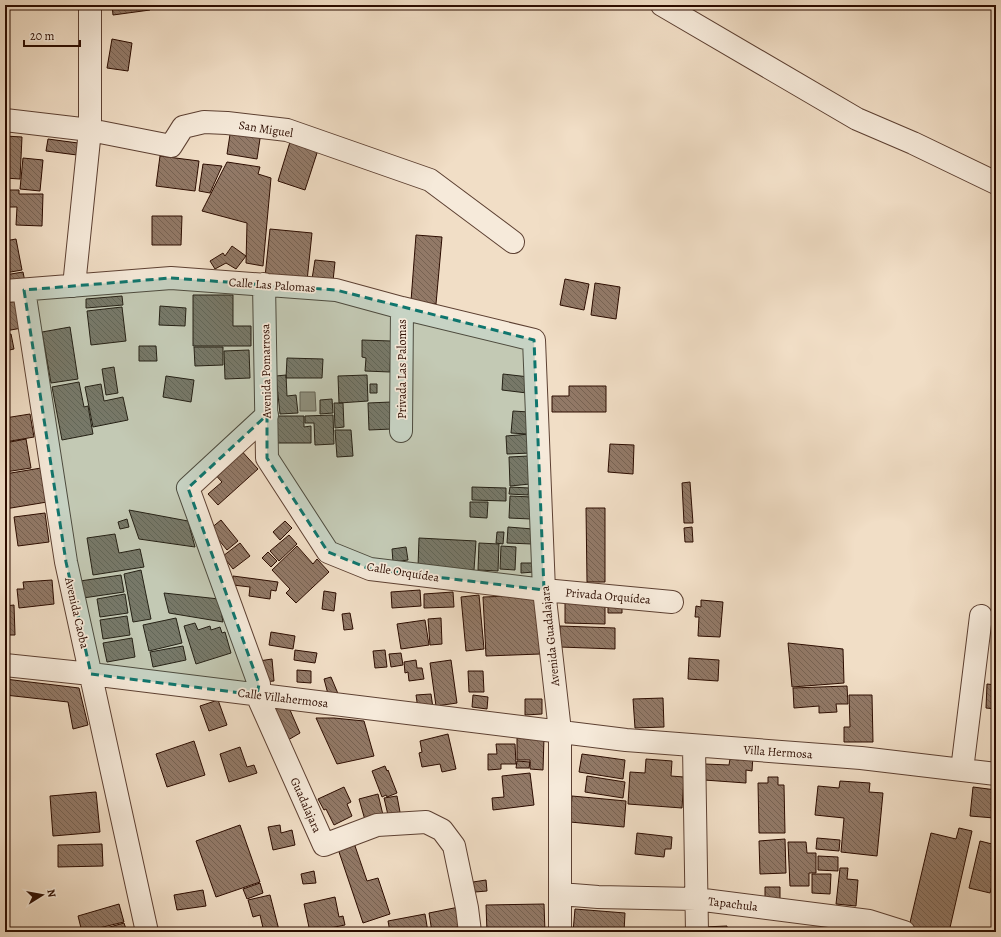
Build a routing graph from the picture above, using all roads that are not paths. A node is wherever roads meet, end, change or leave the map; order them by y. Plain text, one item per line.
1 (662, 5) edge
2 (88, 7) edge
3 (5, 120) edge
4 (90, 130) junction
5 (996, 183) edge
6 (513, 242) dead end
7 (264, 284) junction
8 (74, 286) junction
9 (14, 291) edge
10 (402, 308) junction
11 (534, 340) joint
12 (267, 415) junction
13 (401, 431) dead end
14 (267, 458) joint
15 (544, 590) junction
16 (672, 602) dead end
17 (981, 616) dead end
18 (5, 665) edge
19 (91, 674) junction
20 (258, 689) junction
21 (560, 732) junction
22 (694, 746) junction
23 (962, 770) junction
24 (996, 774) edge
25 (560, 894) junction
26 (696, 899) junction
27 (147, 932) edge
28 (470, 932) edge
29 (560, 932) edge
30 (697, 932) edge
31 (904, 932) edge

1 - 5 street
2 - 4 street
3 - 4 street, San Miguel
4 - 6 street, San Miguel
4 - 8 street
7 - 8 street, Calle Las Palomas
7 - 10 street, Calle Las Palomas
7 - 12 street, Avenida Pomarrosa
8 - 9 street, Calle Las Palomas
9 - 19 street, Avenida Caoba
10 - 11 street, Calle Las Palomas
10 - 13 street, Privada Las Palomas
11 - 15 street, Avenida Guadalajara
12 - 14 street, Avenida Pomarrosa
12 - 20 street
14 - 15 street, Calle Orquídea
15 - 16 street, Privada Orquídea
15 - 21 street, Avenida Guadalajara
17 - 23 street
18 - 19 street, Calle Villahermosa
19 - 20 street, Calle Villahermosa
19 - 27 street, Avenida Caoba
20 - 21 street, Calle Villahermosa
20 - 28 street, Guadalajara
21 - 22 street, Villa Hermosa
21 - 25 street, Avenida Guadalajara
22 - 23 street, Villa Hermosa
22 - 26 street
23 - 24 street, Villa Hermosa
25 - 26 street, Tapachula
25 - 29 street, Avenida Guadalajara
26 - 30 street
26 - 31 street, Tapachula

